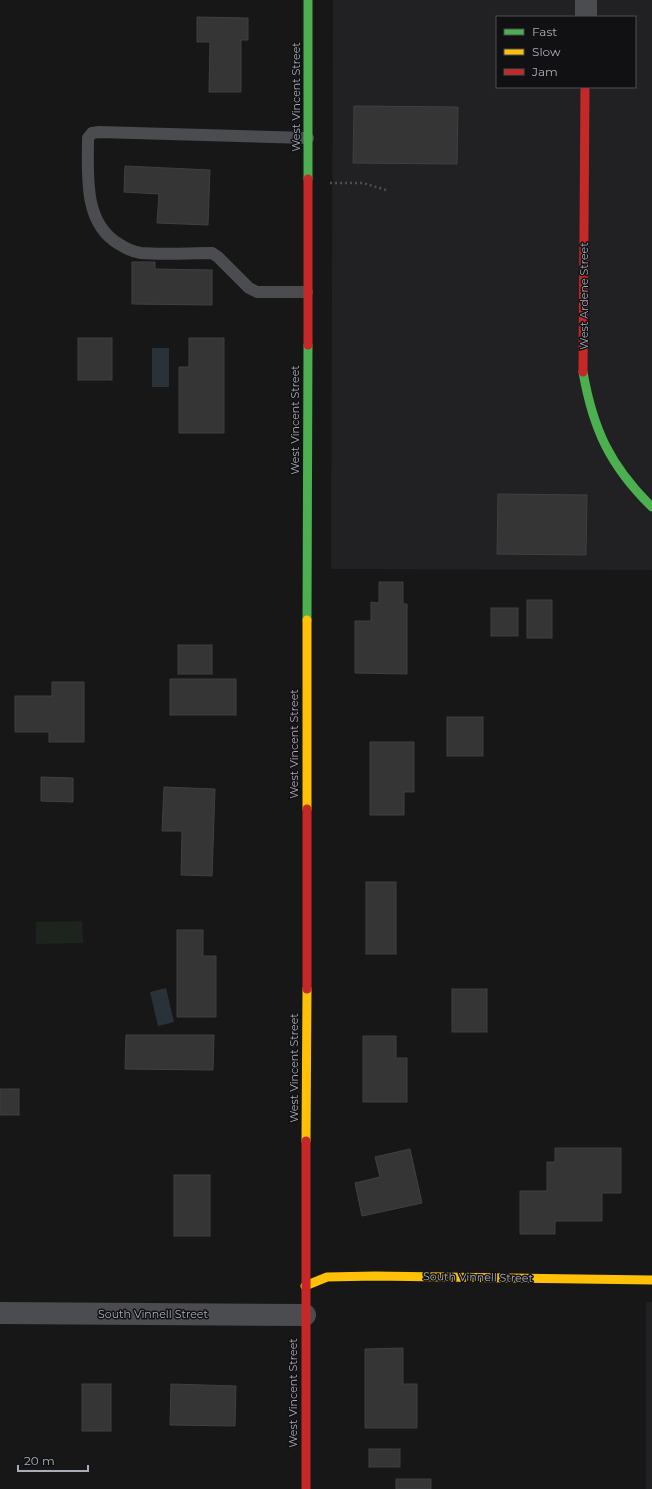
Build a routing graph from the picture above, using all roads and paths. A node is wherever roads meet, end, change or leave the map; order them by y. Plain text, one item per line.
1 (308, 0) edge
2 (586, 0) edge
3 (586, 16) edge
4 (585, 88) edge
5 (308, 138) junction
6 (308, 183) junction
7 (386, 190) dead end
8 (307, 292) junction
9 (652, 507) edge
10 (652, 1280) edge
11 (652, 1284) edge
12 (305, 1286) junction
13 (0, 1313) edge
14 (305, 1316) junction
15 (306, 1489) edge

1 - 5 street, West Vincent Street
2 - 3 street
4 - 9 street, West Ardene Street
5 - 6 street, West Vincent Street
5 - 8 lane
6 - 7 path
6 - 8 street, West Vincent Street
8 - 12 street, West Vincent Street
10 - 11 lane
10 - 12 street, South Vinnell Street
12 - 14 street, West Vincent Street
13 - 14 street, South Vinnell Street
14 - 15 street, West Vincent Street

